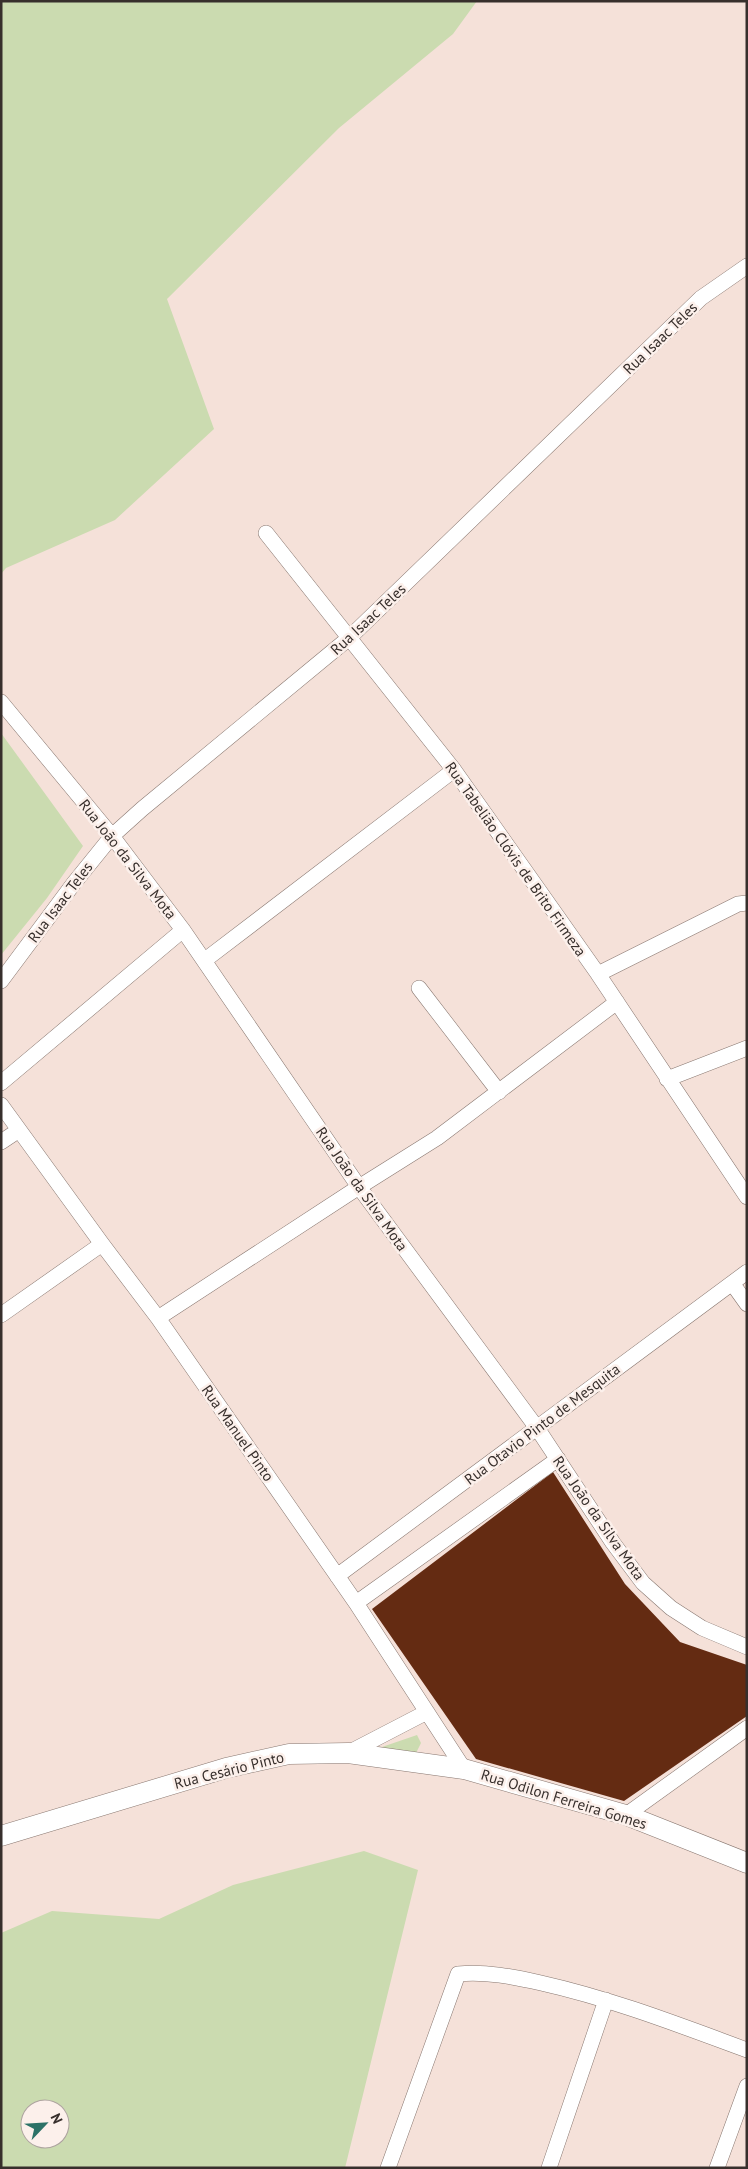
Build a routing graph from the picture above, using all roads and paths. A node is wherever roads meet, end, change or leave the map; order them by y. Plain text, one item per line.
1 (747, 266) edge
2 (266, 533) dead end
3 (349, 638) junction
4 (1, 702) edge
5 (454, 770) junction
6 (112, 836) junction
7 (747, 903) edge
8 (183, 930) junction
9 (205, 960) junction
10 (598, 974) junction
11 (1, 981) edge
12 (419, 988) dead end
13 (617, 1002) junction
14 (747, 1048) edge
15 (668, 1079) junction
16 (1, 1083) edge
17 (499, 1092) junction
18 (1, 1105) edge
19 (19, 1130) junction
20 (1, 1142) edge
21 (358, 1187) junction
22 (747, 1197) edge
23 (102, 1244) junction
24 (747, 1272) edge
25 (732, 1283) junction
26 (747, 1304) edge
27 (1, 1315) edge
28 (158, 1318) junction
29 (537, 1428) junction
30 (558, 1459) junction
31 (337, 1576) junction
32 (356, 1603) junction
33 (747, 1647) edge
34 (427, 1712) junction
35 (747, 1728) edge
36 (348, 1753) junction
37 (464, 1769) junction
38 (626, 1815) junction
39 (1, 1836) edge
40 (747, 1863) edge
41 (606, 2000) junction
42 (747, 2050) edge
43 (747, 2086) edge
44 (388, 2168) edge
45 (549, 2168) edge
46 (717, 2168) edge

1 - 3 street, Rua Isaac Teles
2 - 3 street, Rua Tabelião Clóvis de Brito Firmeza
3 - 5 street, Rua Tabelião Clóvis de Brito Firmeza
3 - 6 street, Rua Isaac Teles
4 - 6 street, Rua João da Silva Mota
5 - 9 street
5 - 10 street, Rua Tabelião Clóvis de Brito Firmeza
6 - 8 street, Rua João da Silva Mota
6 - 11 street, Rua Isaac Teles
7 - 10 street
8 - 9 street, Rua João da Silva Mota
8 - 16 street
9 - 21 street, Rua João da Silva Mota
10 - 13 street, Rua Tabelião Clóvis de Brito Firmeza
12 - 17 street
13 - 15 street, Rua Tabelião Clóvis de Brito Firmeza
13 - 17 street
14 - 15 street
15 - 22 street, Rua Tabelião Clóvis de Brito Firmeza
17 - 21 street
18 - 19 street, Rua Manuel Pinto
19 - 20 street
19 - 23 street, Rua Manuel Pinto
21 - 28 street
21 - 29 street, Rua João da Silva Mota
23 - 27 street
23 - 28 street, Rua Manuel Pinto
24 - 25 street, Rua Otavio Pinto de Mesquita
25 - 26 street
25 - 29 street, Rua Otavio Pinto de Mesquita
28 - 31 street, Rua Manuel Pinto
29 - 30 street, Rua João da Silva Mota
29 - 31 street, Rua Otavio Pinto de Mesquita
30 - 32 street
30 - 33 street, Rua João da Silva Mota
31 - 32 street, Rua Manuel Pinto
32 - 34 street, Rua Manuel Pinto
34 - 36 street
34 - 37 street, Rua Manuel Pinto
35 - 38 street
36 - 37 street, Rua Cesário Pinto
36 - 39 street, Rua Cesário Pinto
37 - 38 street, Rua Odilon Ferreira Gomes
38 - 40 street, Rua Odilon Ferreira Gomes
41 - 42 street
41 - 44 street
41 - 45 street
43 - 46 street

